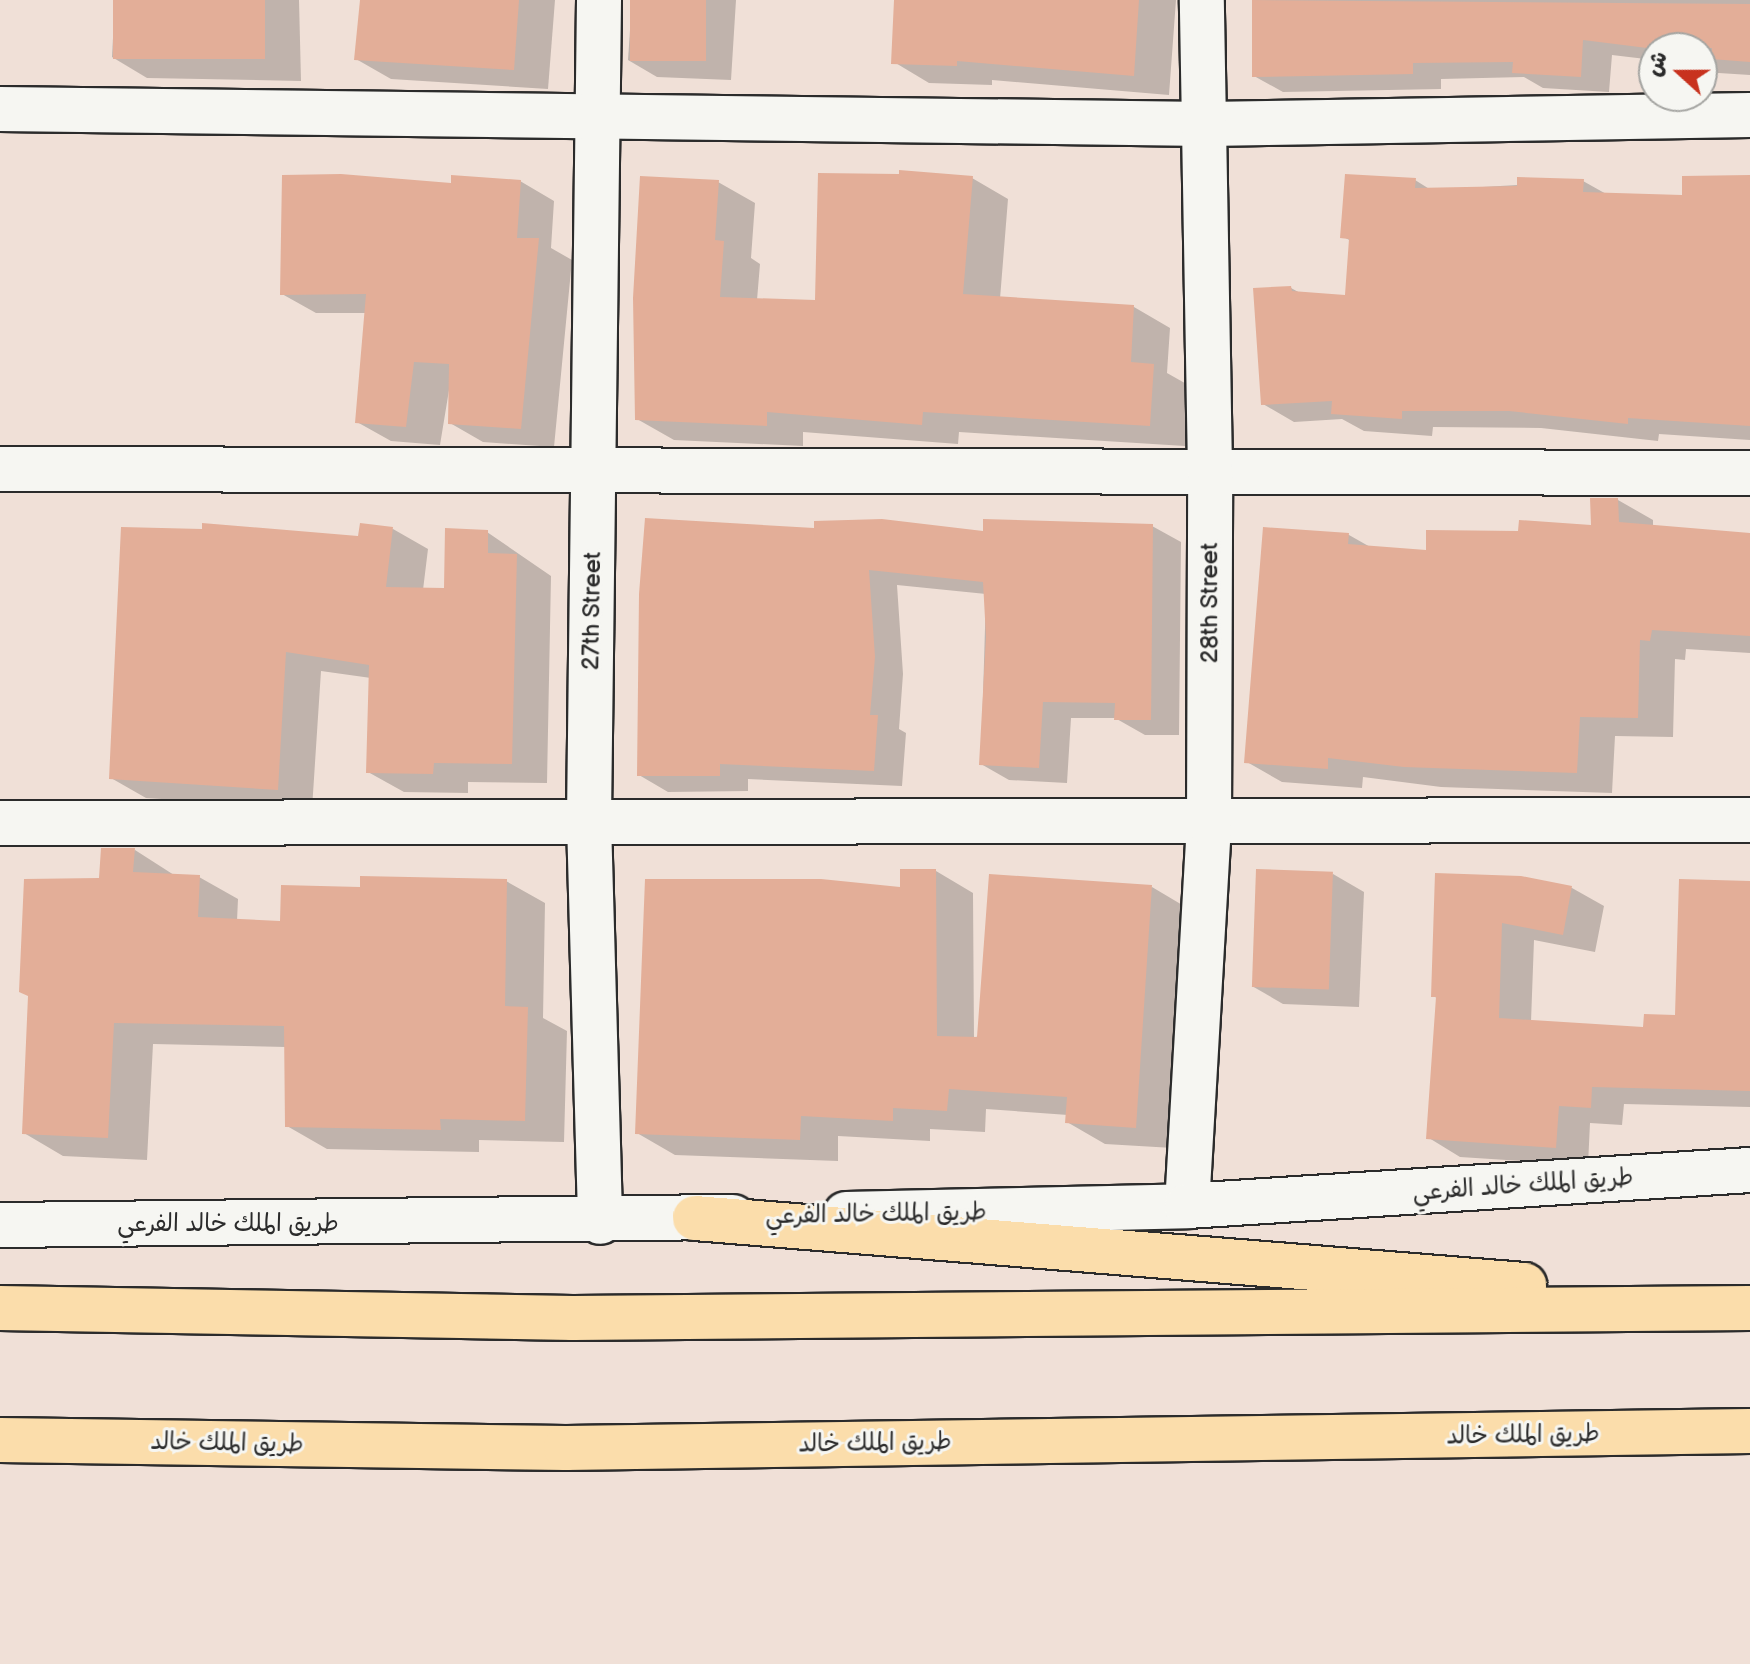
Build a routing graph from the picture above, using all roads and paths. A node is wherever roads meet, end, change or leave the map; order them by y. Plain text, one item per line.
1 (599, 0) edge
2 (1202, 0) edge
3 (0, 109) edge
4 (1750, 115) edge
5 (600, 116) junction
6 (1207, 124) junction
7 (0, 469) edge
8 (1210, 470) junction
9 (594, 471) junction
10 (1750, 473) edge
11 (1750, 820) edge
12 (589, 822) junction
13 (0, 823) edge
14 (1209, 823) junction
15 (1750, 1170) edge
16 (1187, 1206) junction
17 (695, 1218) junction
18 (600, 1222) junction
19 (0, 1225) edge
20 (1750, 1306) edge
21 (0, 1308) edge
22 (1750, 1431) edge
23 (0, 1440) edge

1 - 5 street, 27th Street
2 - 6 street, 28th Street
3 - 5 street
4 - 6 street
5 - 6 street
5 - 9 street, 27th Street
6 - 8 street, 28th Street
7 - 9 street
8 - 9 street
8 - 10 street
8 - 14 street, 28th Street
9 - 12 street, 27th Street
11 - 14 street
12 - 13 street
12 - 14 street
12 - 18 street, 27th Street
14 - 16 street, 28th Street
15 - 16 street, طريق الملك خالد الفرعي
16 - 17 street, طريق الملك خالد الفرعي
17 - 18 street, طريق الملك خالد الفرعي
17 - 20 highway
18 - 19 street, طريق الملك خالد الفرعي
20 - 21 highway
22 - 23 highway, طريق الملك خالد

